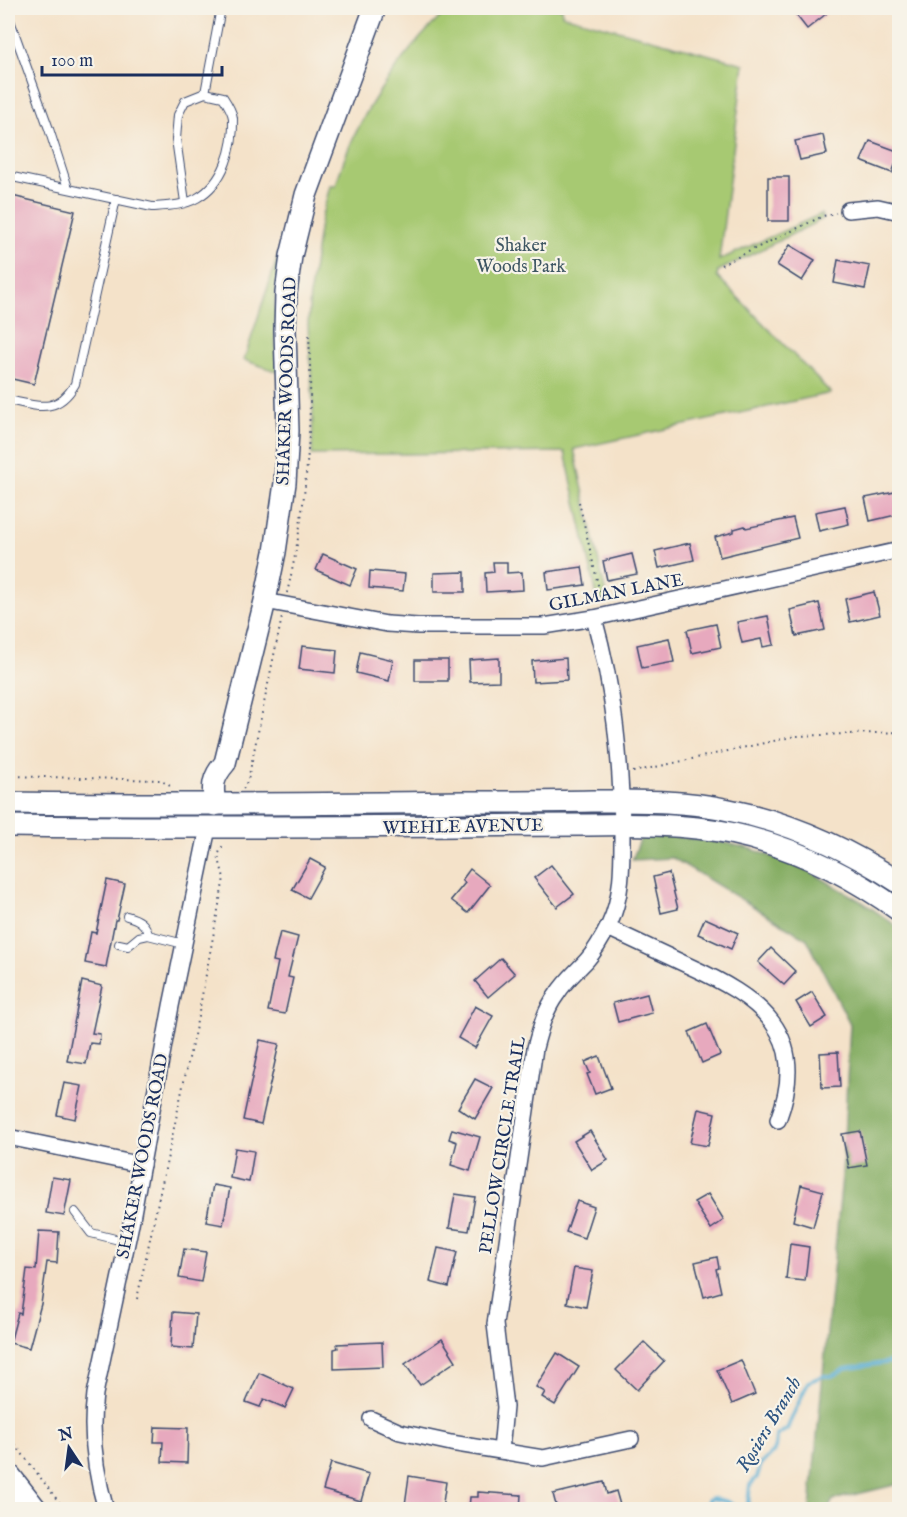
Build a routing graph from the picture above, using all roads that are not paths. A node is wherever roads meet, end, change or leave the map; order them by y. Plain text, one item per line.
1 (221, 8) edge
2 (375, 8) edge
3 (8, 15) edge
4 (205, 93) junction
5 (8, 176) edge
6 (68, 189) junction
7 (116, 199) junction
8 (185, 202) junction
9 (848, 210) road end
10 (900, 212) edge
11 (8, 400) edge
12 (900, 550) edge
13 (275, 603) junction
14 (600, 617) junction
15 (221, 797) junction
16 (622, 801) junction
17 (8, 803) edge
18 (622, 825) junction
19 (8, 826) edge
20 (208, 828) junction
21 (900, 883) edge
22 (900, 911) edge
23 (127, 916) dead end
24 (608, 928) junction
25 (148, 935) junction
26 (118, 944) dead end
27 (184, 944) junction
28 (778, 1120) dead end
29 (8, 1137) edge
30 (142, 1165) junction
31 (75, 1212) dead end
32 (127, 1242) junction
33 (371, 1419) dead end
34 (632, 1439) dead end
35 (501, 1451) junction
36 (8, 1478) edge
37 (33, 1509) edge
38 (106, 1509) edge

1 - 4 lane
2 - 13 main road, SHAKER WOODS ROAD
3 - 6 lane
4 - 8 lane
4 - 8 lane
5 - 6 lane
6 - 7 lane
7 - 8 lane
7 - 11 lane
9 - 10 street
12 - 14 street, GILMAN LANE
13 - 14 street, GILMAN LANE
13 - 15 main road, SHAKER WOODS ROAD
14 - 16 street, PELLOW CIRCLE TRAIL
15 - 16 main road, WIEHLE AVENUE
15 - 17 main road, WIEHLE AVENUE
15 - 20 main road, SHAKER WOODS ROAD
16 - 18 street, PELLOW CIRCLE TRAIL
16 - 21 main road, WIEHLE AVENUE
18 - 20 main road, WIEHLE AVENUE
18 - 22 main road, WIEHLE AVENUE
18 - 24 street, PELLOW CIRCLE TRAIL
19 - 20 main road, WIEHLE AVENUE
20 - 27 street, SHAKER WOODS ROAD
23 - 25 lane
24 - 28 street
24 - 35 street, PELLOW CIRCLE TRAIL
25 - 26 lane
25 - 27 lane
27 - 30 street, SHAKER WOODS ROAD
29 - 30 street
30 - 32 street, SHAKER WOODS ROAD
31 - 32 lane
32 - 38 street, SHAKER WOODS ROAD
33 - 35 street
34 - 35 street
36 - 37 highway

